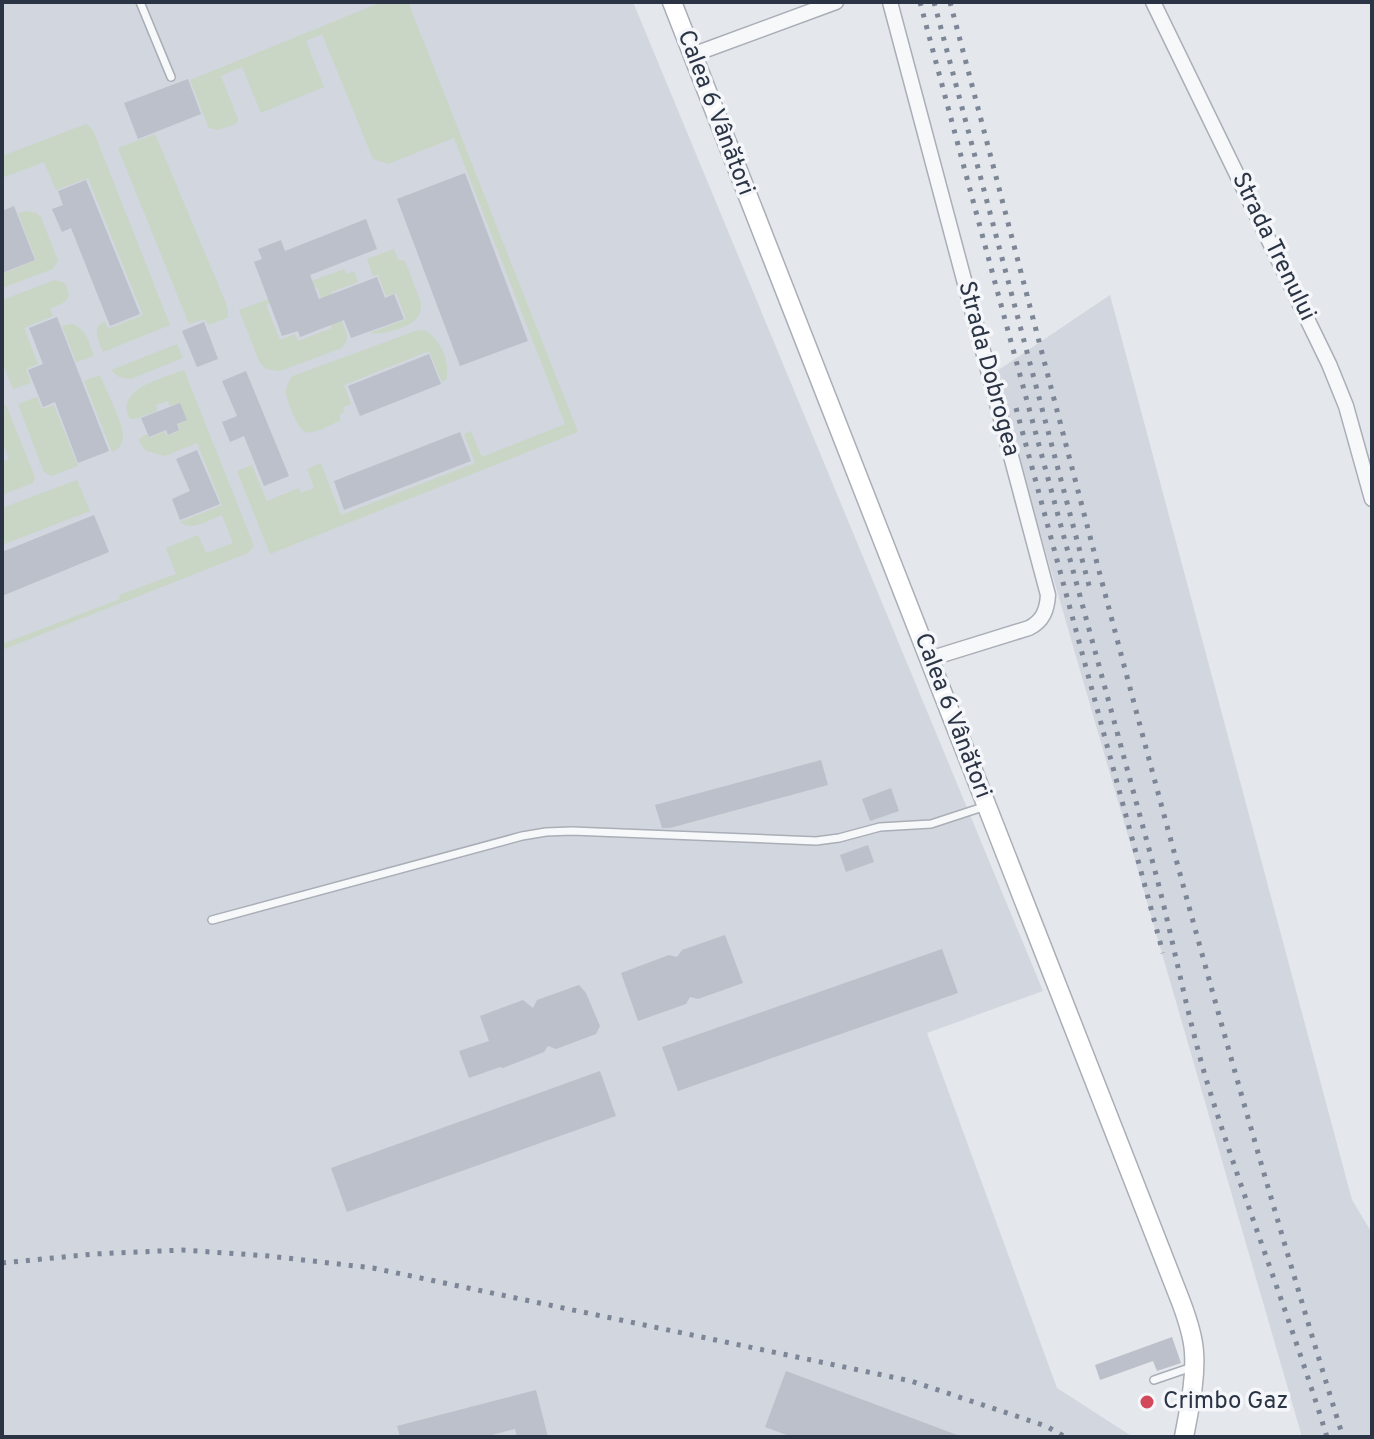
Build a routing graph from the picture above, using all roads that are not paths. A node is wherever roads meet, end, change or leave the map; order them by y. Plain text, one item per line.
1 (140, 2) edge
2 (672, 2) edge
3 (836, 2) edge
4 (890, 2) edge
5 (1153, 2) edge
6 (692, 55) junction
7 (171, 77) dead end
8 (1372, 499) edge
9 (929, 659) junction
10 (987, 806) junction
11 (212, 920) dead end
12 (1194, 1366) junction
13 (1154, 1380) dead end
14 (1184, 1437) edge

1 - 7 lane
2 - 6 main road, Calea 6 Vânători
3 - 6 street
4 - 9 street, Strada Dobrogea
5 - 8 street, Strada Trenului
6 - 9 main road, Calea 6 Vânători
9 - 10 main road, Calea 6 Vânători
10 - 11 lane
10 - 12 main road, Calea 6 Vânători
12 - 13 lane
12 - 14 main road, Calea 6 Vânători

